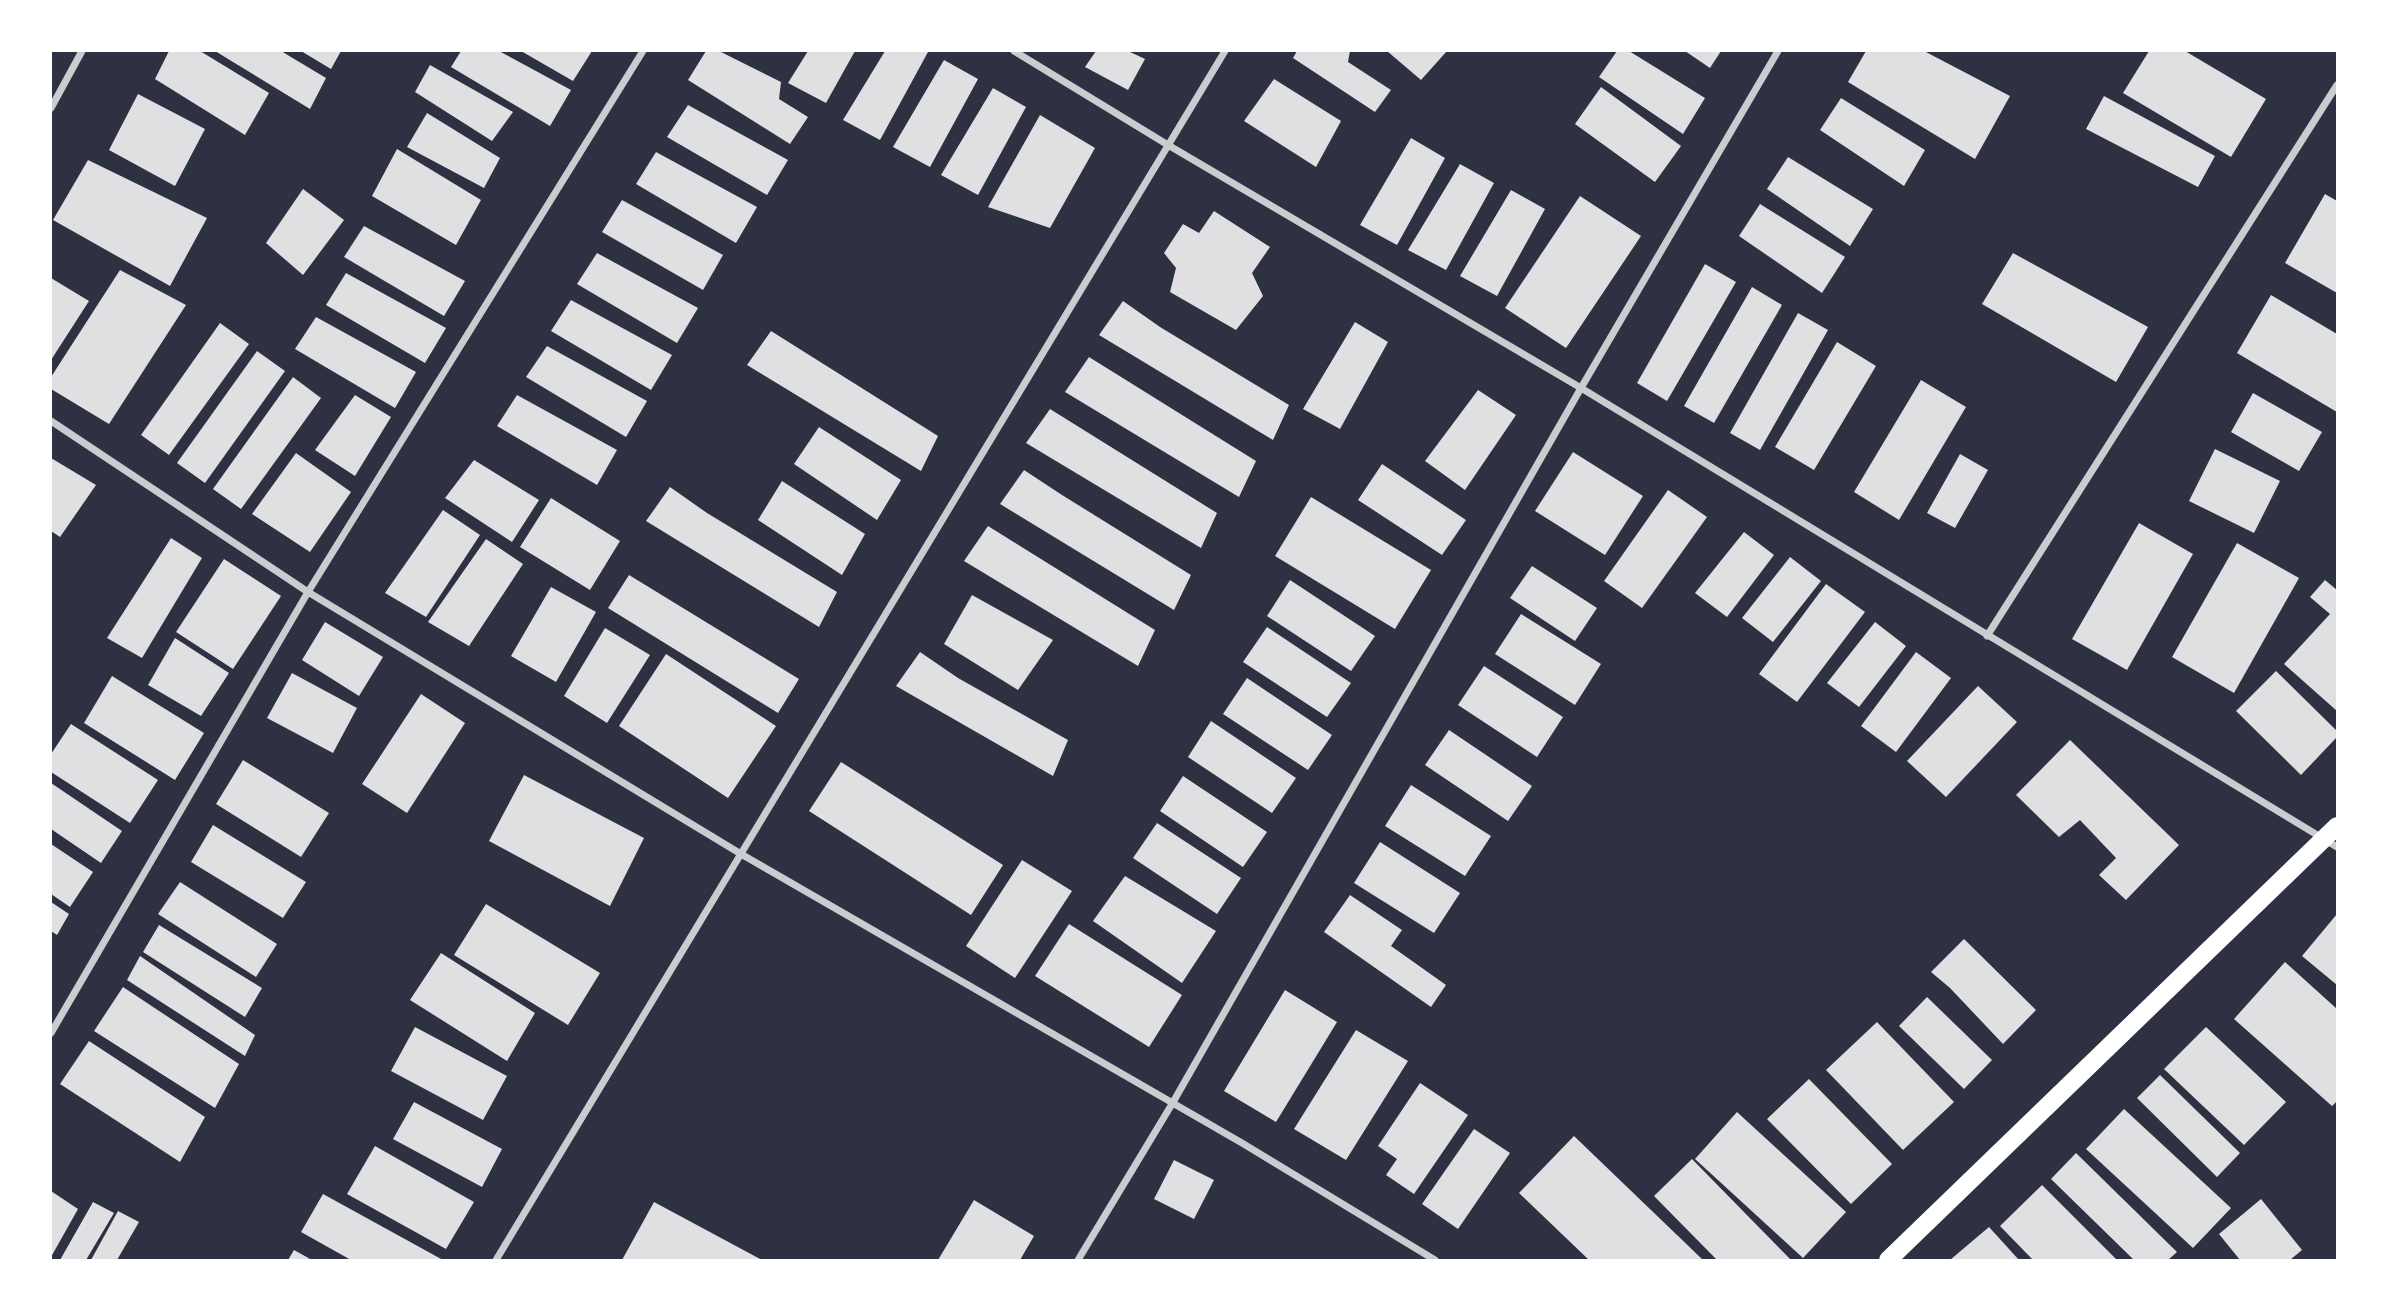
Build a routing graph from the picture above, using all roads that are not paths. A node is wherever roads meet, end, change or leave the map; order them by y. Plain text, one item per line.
1 (82, 51) edge
2 (643, 51) edge
3 (1014, 51) edge
4 (1225, 51) edge
5 (1778, 51) edge
6 (2337, 85) edge
7 (51, 107) edge
8 (1168, 145) junction
9 (1581, 388) junction
10 (51, 421) edge
11 (308, 592) junction
12 (1987, 636) junction
13 (2333, 837) edge
14 (740, 854) junction
15 (51, 1033) edge
16 (1172, 1104) junction
17 (496, 1260) edge
18 (1078, 1260) edge
19 (1435, 1260) edge
20 (1888, 1260) edge

1 - 7 street
2 - 11 street
3 - 8 street
4 - 8 street
5 - 9 street
6 - 12 street
8 - 9 street
8 - 14 street
9 - 12 street
9 - 16 street
10 - 11 street
11 - 14 street
11 - 15 street
12 - 13 street
13 - 20 main road
14 - 16 street
14 - 17 street
16 - 18 street
16 - 19 street

